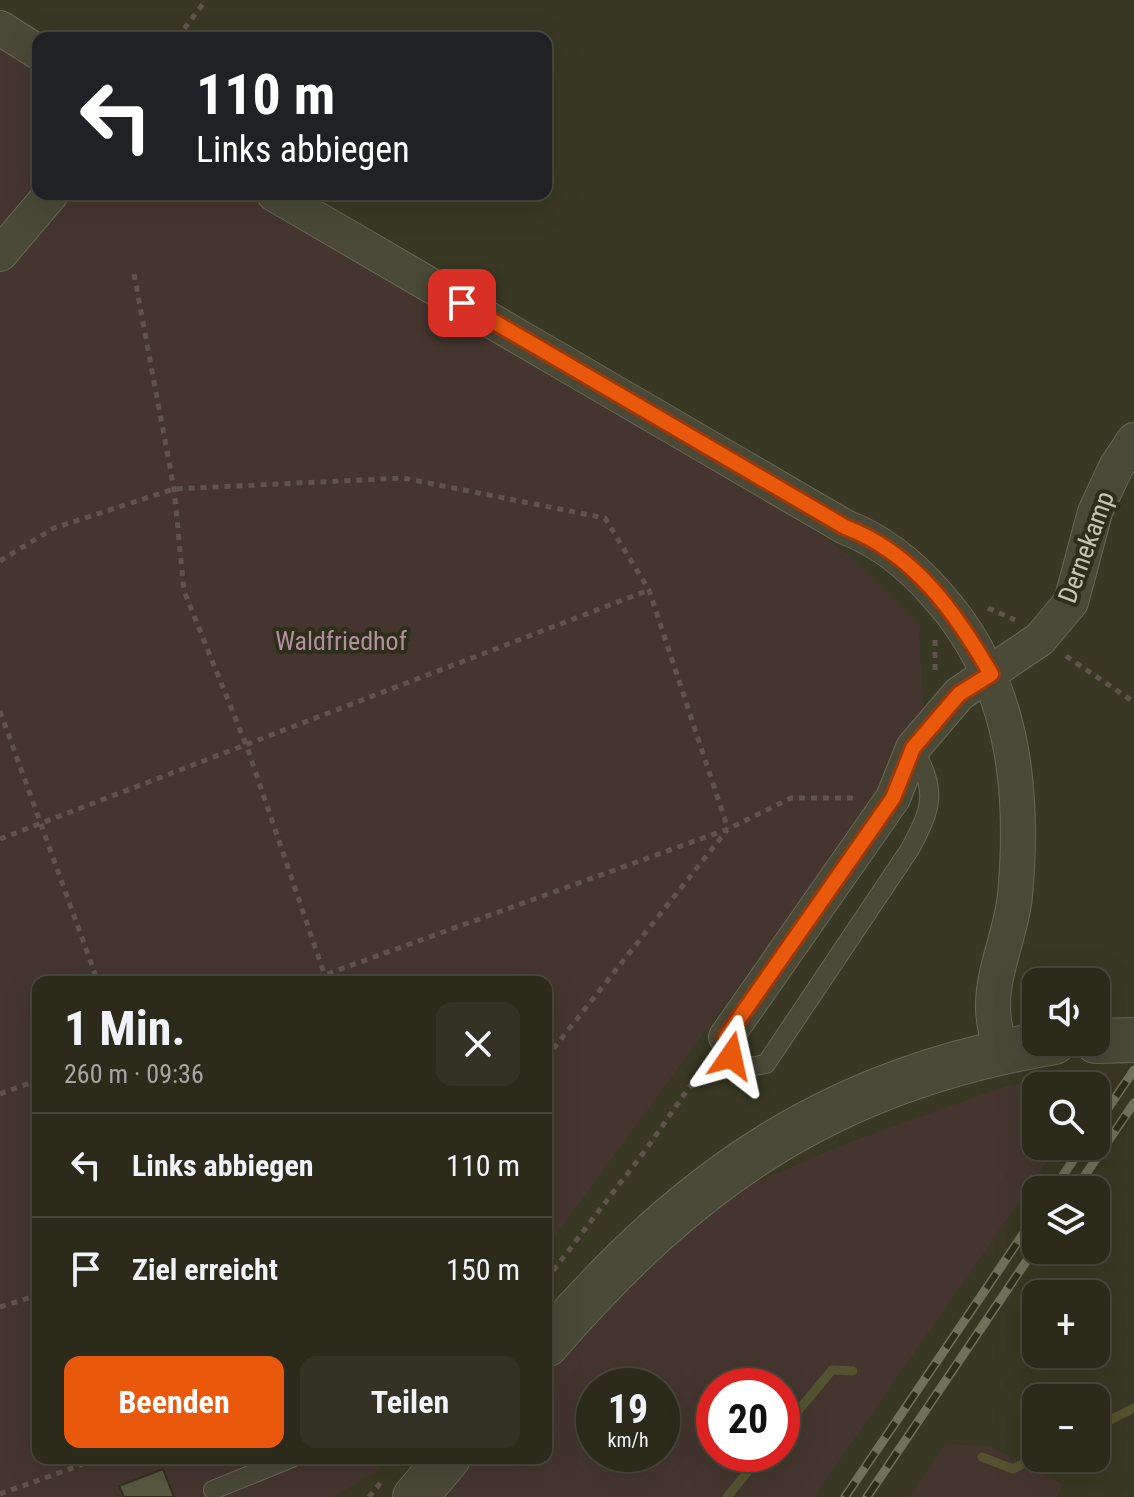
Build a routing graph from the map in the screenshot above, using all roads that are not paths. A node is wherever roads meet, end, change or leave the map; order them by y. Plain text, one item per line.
1 (0, 28) edge
2 (32, 48) edge
3 (46, 200) edge
4 (284, 200) edge
5 (0, 254) edge
6 (1134, 440) edge
7 (991, 674) junction
8 (913, 748) junction
9 (726, 1037) joint
10 (1134, 1040) edge
11 (1110, 1041) edge
12 (1022, 1047) edge
13 (1000, 1051) junction
14 (552, 1338) edge
15 (277, 1464) edge
16 (443, 1464) edge
17 (213, 1490) dead end
18 (415, 1497) edge

1 - 2 street
3 - 5 street
4 - 7 street
6 - 7 street, Dernekamp
7 - 8 street, Dernekamp
7 - 13 street
8 - 9 street, Dernekamp
8 - 9 lane
10 - 11 street
12 - 13 street
13 - 14 street
15 - 17 lane
16 - 18 street

